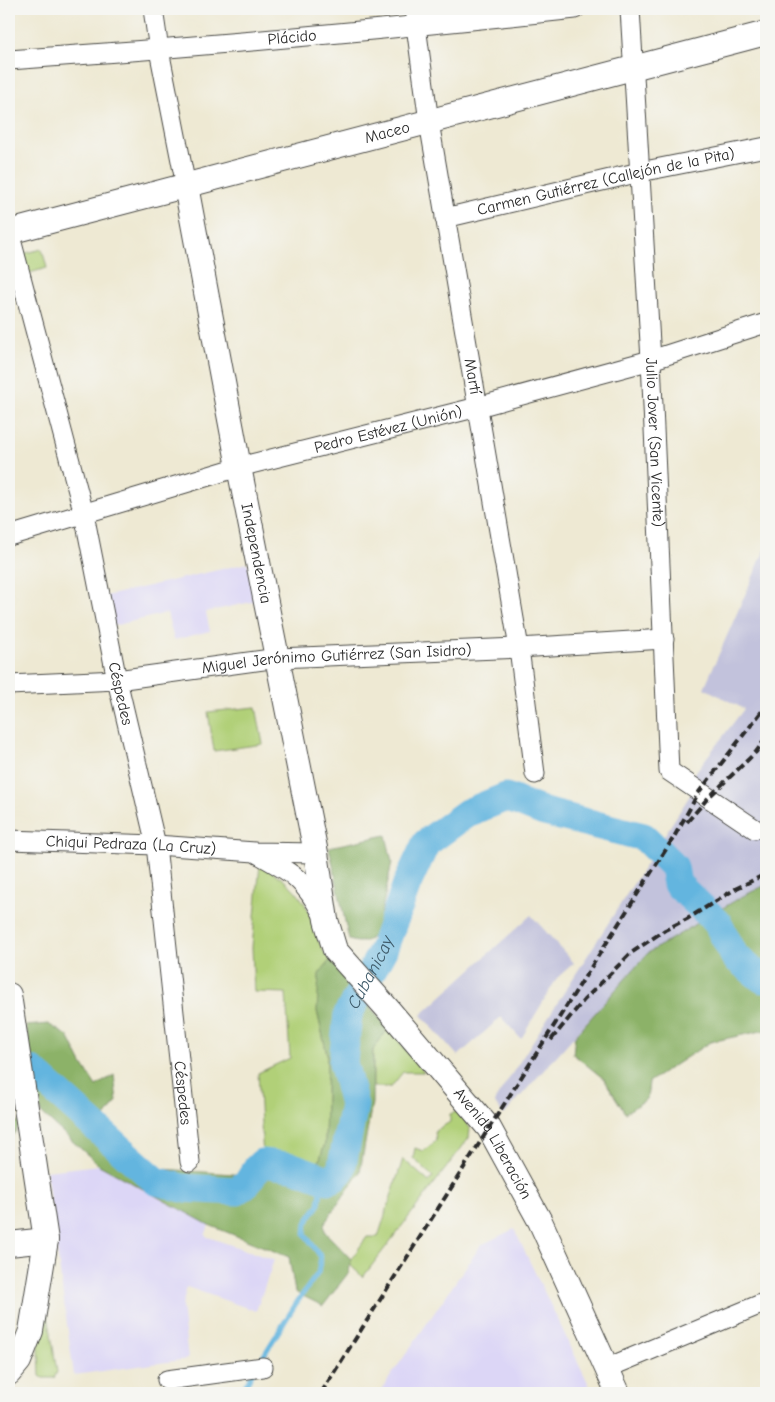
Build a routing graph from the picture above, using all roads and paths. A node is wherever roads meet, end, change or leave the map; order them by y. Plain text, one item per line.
1 (153, 9) edge
2 (575, 9) edge
3 (630, 9) edge
4 (416, 18) edge
5 (766, 33) edge
6 (159, 50) junction
7 (9, 60) edge
8 (635, 67) junction
9 (429, 122) junction
10 (766, 147) edge
11 (640, 172) junction
12 (186, 186) junction
13 (445, 218) junction
14 (9, 232) edge
15 (766, 323) edge
16 (651, 360) junction
17 (478, 407) junction
18 (239, 467) junction
19 (84, 514) junction
20 (9, 536) edge
21 (664, 639) junction
22 (519, 648) junction
23 (278, 658) junction
24 (117, 680) junction
25 (9, 686) edge
26 (535, 774) dead end
27 (755, 829) dead end
28 (9, 840) edge
29 (156, 844) junction
30 (255, 852) junction
31 (316, 853) junction
32 (326, 920) junction
33 (9, 994) edge
34 (190, 1162) dead end
35 (46, 1240) junction
36 (9, 1244) edge
37 (766, 1302) edge
38 (256, 1368) dead end
39 (607, 1368) junction
40 (9, 1373) edge
41 (167, 1380) dead end
42 (618, 1393) edge

1 - 6 street
2 - 4 street, Plácido
3 - 8 street, Julio Jover (San Vicente)
4 - 6 street, Plácido
4 - 9 street, Martí
5 - 8 main road, Maceo
6 - 7 street, Plácido
6 - 12 street
8 - 9 main road, Maceo
8 - 11 street, Julio Jover (San Vicente)
9 - 12 main road, Maceo
9 - 13 street, Martí
10 - 11 street, Carmen Gutiérrez (Callejón de la Pita)
11 - 13 street, Carmen Gutiérrez (Callejón de la Pita)
11 - 16 street, Julio Jover (San Vicente)
12 - 14 main road, Maceo
12 - 18 main road, Independencia
13 - 17 street, Martí
14 - 19 street, Céspedes
15 - 16 street, Pedro Estévez (Unión)
16 - 17 street, Pedro Estévez (Unión)
16 - 21 street, Julio Jover (San Vicente)
17 - 18 street, Pedro Estévez (Unión)
17 - 22 street, Martí
18 - 19 street, Pedro Estévez (Unión)
18 - 23 main road, Independencia
19 - 20 street, Pedro Estévez (Unión)
19 - 24 street, Céspedes
21 - 22 street, Miguel Jerónimo Gutiérrez (San Isidro)
21 - 27 street, Julio Jover (San Vicente)
22 - 23 street, Miguel Jerónimo Gutiérrez (San Isidro)
22 - 26 street, Martí
23 - 24 street, Miguel Jerónimo Gutiérrez (San Isidro)
23 - 31 main road, Independencia
24 - 25 street, Miguel Jerónimo Gutiérrez (San Isidro)
24 - 29 street, Céspedes
28 - 29 street, Chiqui Pedraza (La Cruz)
29 - 30 street, Chiqui Pedraza (La Cruz)
29 - 34 street, Céspedes
30 - 31 street, Chiqui Pedraza (La Cruz)
30 - 32 street, Chiqui Pedraza (La Cruz)
31 - 32 main road, Independencia
32 - 39 main road, Avenida Liberación
33 - 35 main road
35 - 36 main road
35 - 40 main road
37 - 39 street
38 - 41 street
39 - 42 main road, Avenida Liberación

